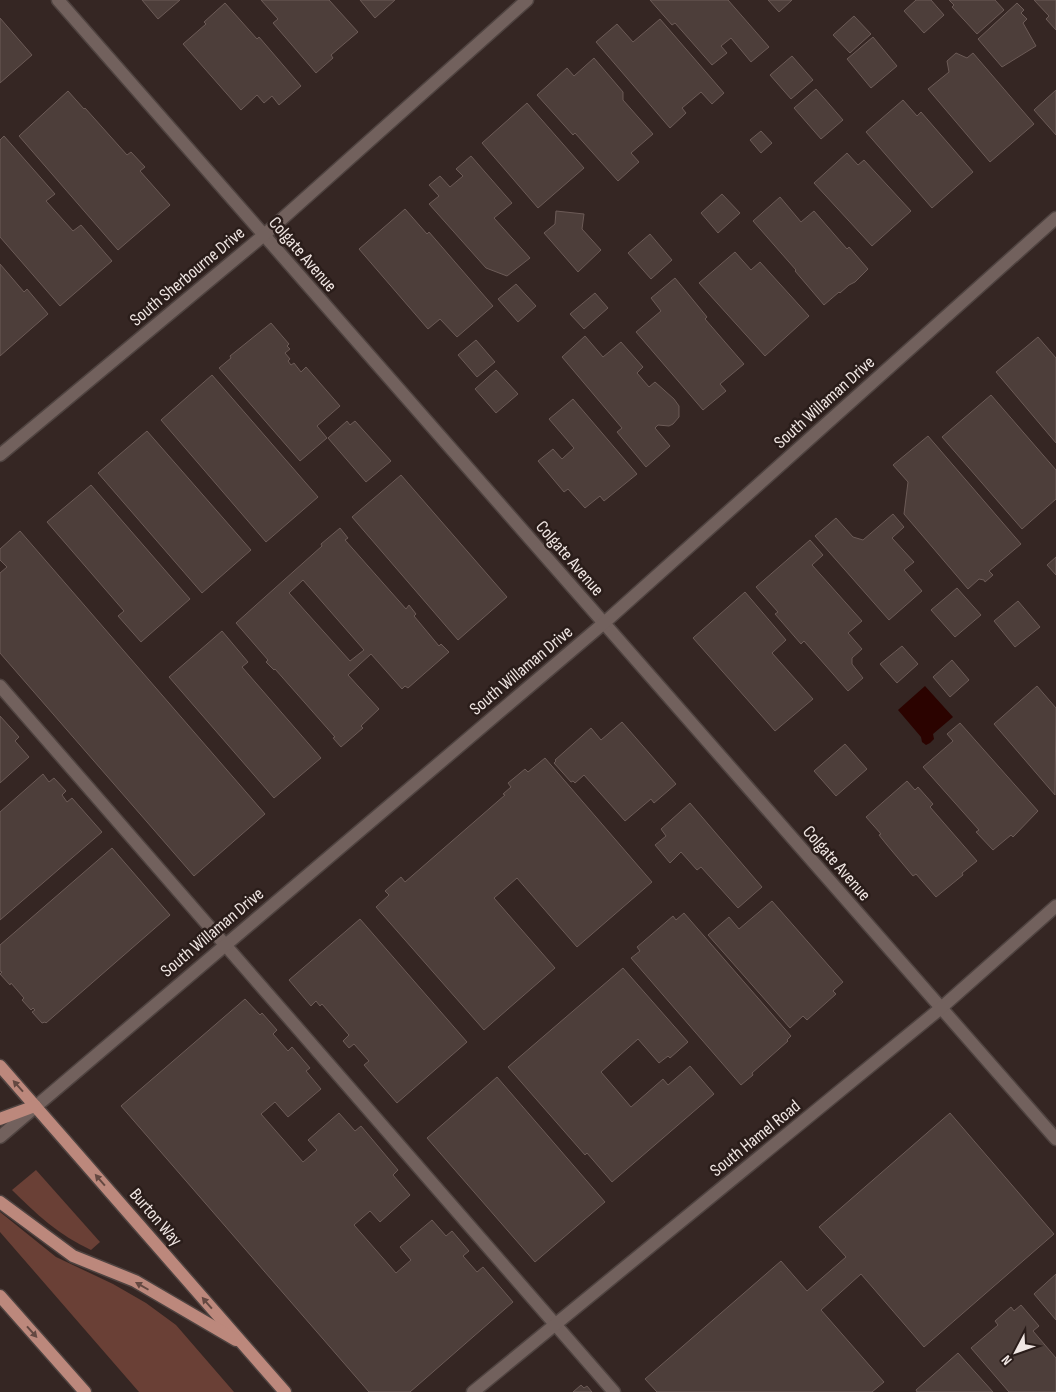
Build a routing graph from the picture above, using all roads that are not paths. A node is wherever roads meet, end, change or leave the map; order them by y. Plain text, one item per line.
1 (58, 0) edge
2 (527, 0) edge
3 (1056, 218) edge
4 (264, 235) junction
5 (0, 455) edge
6 (604, 623) junction
7 (0, 686) edge
8 (1056, 906) edge
9 (225, 944) junction
10 (941, 1008) junction
11 (0, 1066) edge
12 (36, 1106) junction
13 (0, 1119) edge
14 (0, 1138) edge
15 (1056, 1139) edge
16 (0, 1202) edge
17 (0, 1296) edge
18 (555, 1324) junction
19 (245, 1345) junction
20 (85, 1392) edge
21 (286, 1392) edge
22 (473, 1392) edge
23 (614, 1392) edge

1 - 4 street, Colgate Avenue
2 - 4 street, South Sherbourne Drive
3 - 6 street, South Willaman Drive
4 - 5 street, South Sherbourne Drive
4 - 6 street, Colgate Avenue
6 - 9 street, South Willaman Drive
6 - 10 street, Colgate Avenue
7 - 9 street
8 - 10 street, South Hamel Road
9 - 12 street, South Willaman Drive
9 - 18 street
10 - 15 street, Colgate Avenue
10 - 18 street, South Hamel Road
12 -> 11 main road, Burton Way
12 - 13 main road
12 - 14 street, South Willaman Drive
19 -> 12 main road, Burton Way
19 -> 16 main road
17 -> 20 main road
18 - 22 street, South Hamel Road
18 - 23 street
19 - 21 main road, Burton Way

